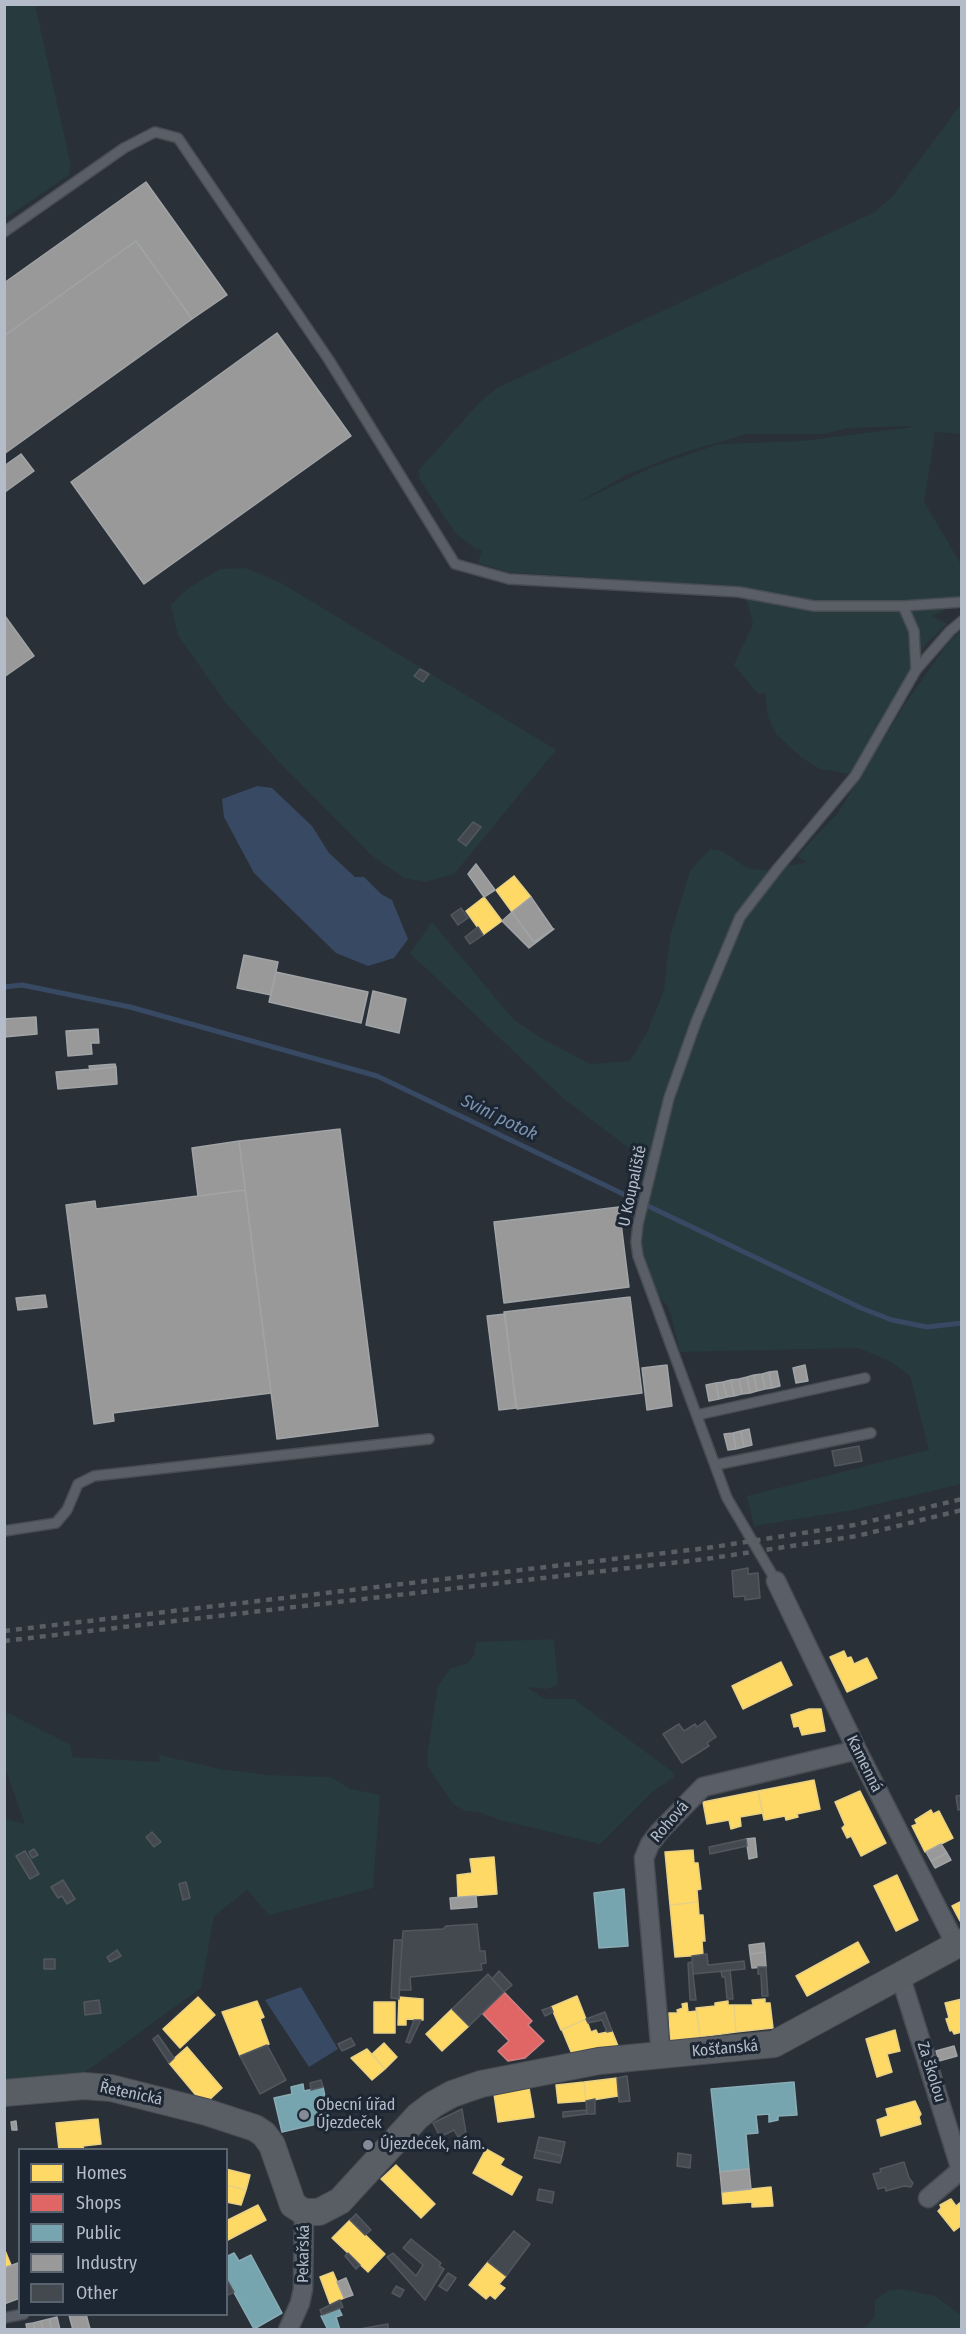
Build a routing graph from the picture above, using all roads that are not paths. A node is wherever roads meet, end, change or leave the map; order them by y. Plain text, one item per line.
1 (4, 232) edge
2 (962, 602) edge
3 (903, 606) junction
4 (962, 621) edge
5 (916, 670) junction
6 (865, 1378) dead end
7 (697, 1415) junction
8 (871, 1433) dead end
9 (429, 1439) dead end
10 (715, 1465) junction
11 (4, 1531) edge
12 (776, 1581) joint
13 (857, 1750) junction
14 (958, 1943) edge
15 (900, 1975) junction
16 (662, 2055) junction
17 (4, 2093) edge
18 (961, 2170) edge
19 (928, 2198) dead end
20 (304, 2212) junction
21 (288, 2330) edge

1 - 3 lane
2 - 3 lane
3 - 5 lane
4 - 5 lane, U Koupaliště
5 - 7 lane, U Koupaliště
6 - 7 lane
7 - 10 lane, U Koupaliště
8 - 10 lane
9 - 11 lane
10 - 12 lane, U Koupaliště
12 - 13 street, Kamenná
13 - 14 street, Kamenná
13 - 16 street, Rohová
14 - 15 street, Košťanská
15 - 16 street, Košťanská
15 - 18 street, Za školou
16 - 20 street, Košťanská
17 - 20 street, Řetenická
18 - 19 street, Za školou
20 - 21 street, Pekařská

